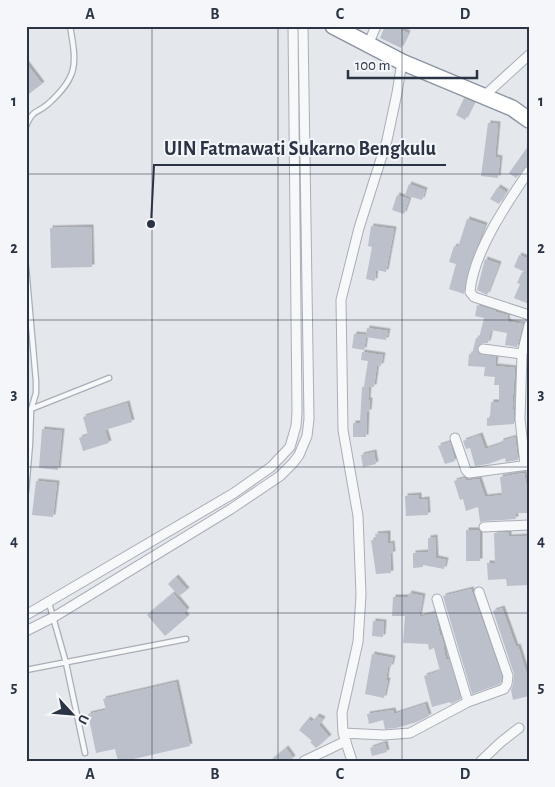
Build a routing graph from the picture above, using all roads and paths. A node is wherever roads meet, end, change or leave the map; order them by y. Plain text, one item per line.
1 (70, 26) edge
2 (293, 26) edge
3 (303, 26) edge
4 (333, 26) edge
5 (376, 26) edge
6 (368, 45) junction
7 (529, 55) edge
8 (293, 60) junction
9 (304, 61) junction
10 (402, 62) junction
11 (484, 96) junction
12 (32, 114) junction
13 (26, 116) edge
14 (529, 120) edge
15 (26, 126) edge
16 (529, 171) edge
17 (26, 267) edge
18 (28, 308) edge
19 (529, 315) edge
20 (529, 325) edge
21 (483, 349) dead end
22 (522, 354) junction
23 (109, 378) dead end
24 (524, 389) edge
25 (29, 410) edge
26 (455, 438) dead end
27 (28, 443) edge
28 (527, 465) edge
29 (26, 491) edge
30 (529, 525) edge
31 (484, 527) dead end
32 (480, 592) dead end
33 (437, 599) dead end
34 (49, 603) junction
35 (26, 615) edge
36 (54, 617) junction
37 (26, 631) edge
38 (186, 639) dead end
39 (66, 663) junction
40 (26, 670) edge
41 (468, 702) junction
42 (519, 728) dead end
43 (344, 737) junction
44 (85, 753) dead end
45 (304, 761) edge
46 (352, 761) edge
47 (481, 761) edge

1 - 12 lane
2 - 8 street
3 - 9 street
4 - 6 highway
5 - 6 street
6 - 10 highway
7 - 11 street
8 - 9 street
8 - 34 street
9 - 36 street
10 - 11 highway
10 - 43 street
11 - 14 highway
12 - 13 lane
12 - 15 lane
16 - 19 street
17 - 18 lane
18 - 25 lane
20 - 22 street
21 - 22 street
22 - 24 street
23 - 25 lane
24 - 28 street
25 - 27 lane
26 - 28 street
27 - 29 lane
30 - 31 street
32 - 41 street
33 - 41 street
34 - 35 street
34 - 36 lane
36 - 37 street
36 - 39 lane
38 - 39 lane
39 - 40 lane
39 - 44 lane
41 - 43 street
42 - 47 street
43 - 45 street
43 - 46 street

